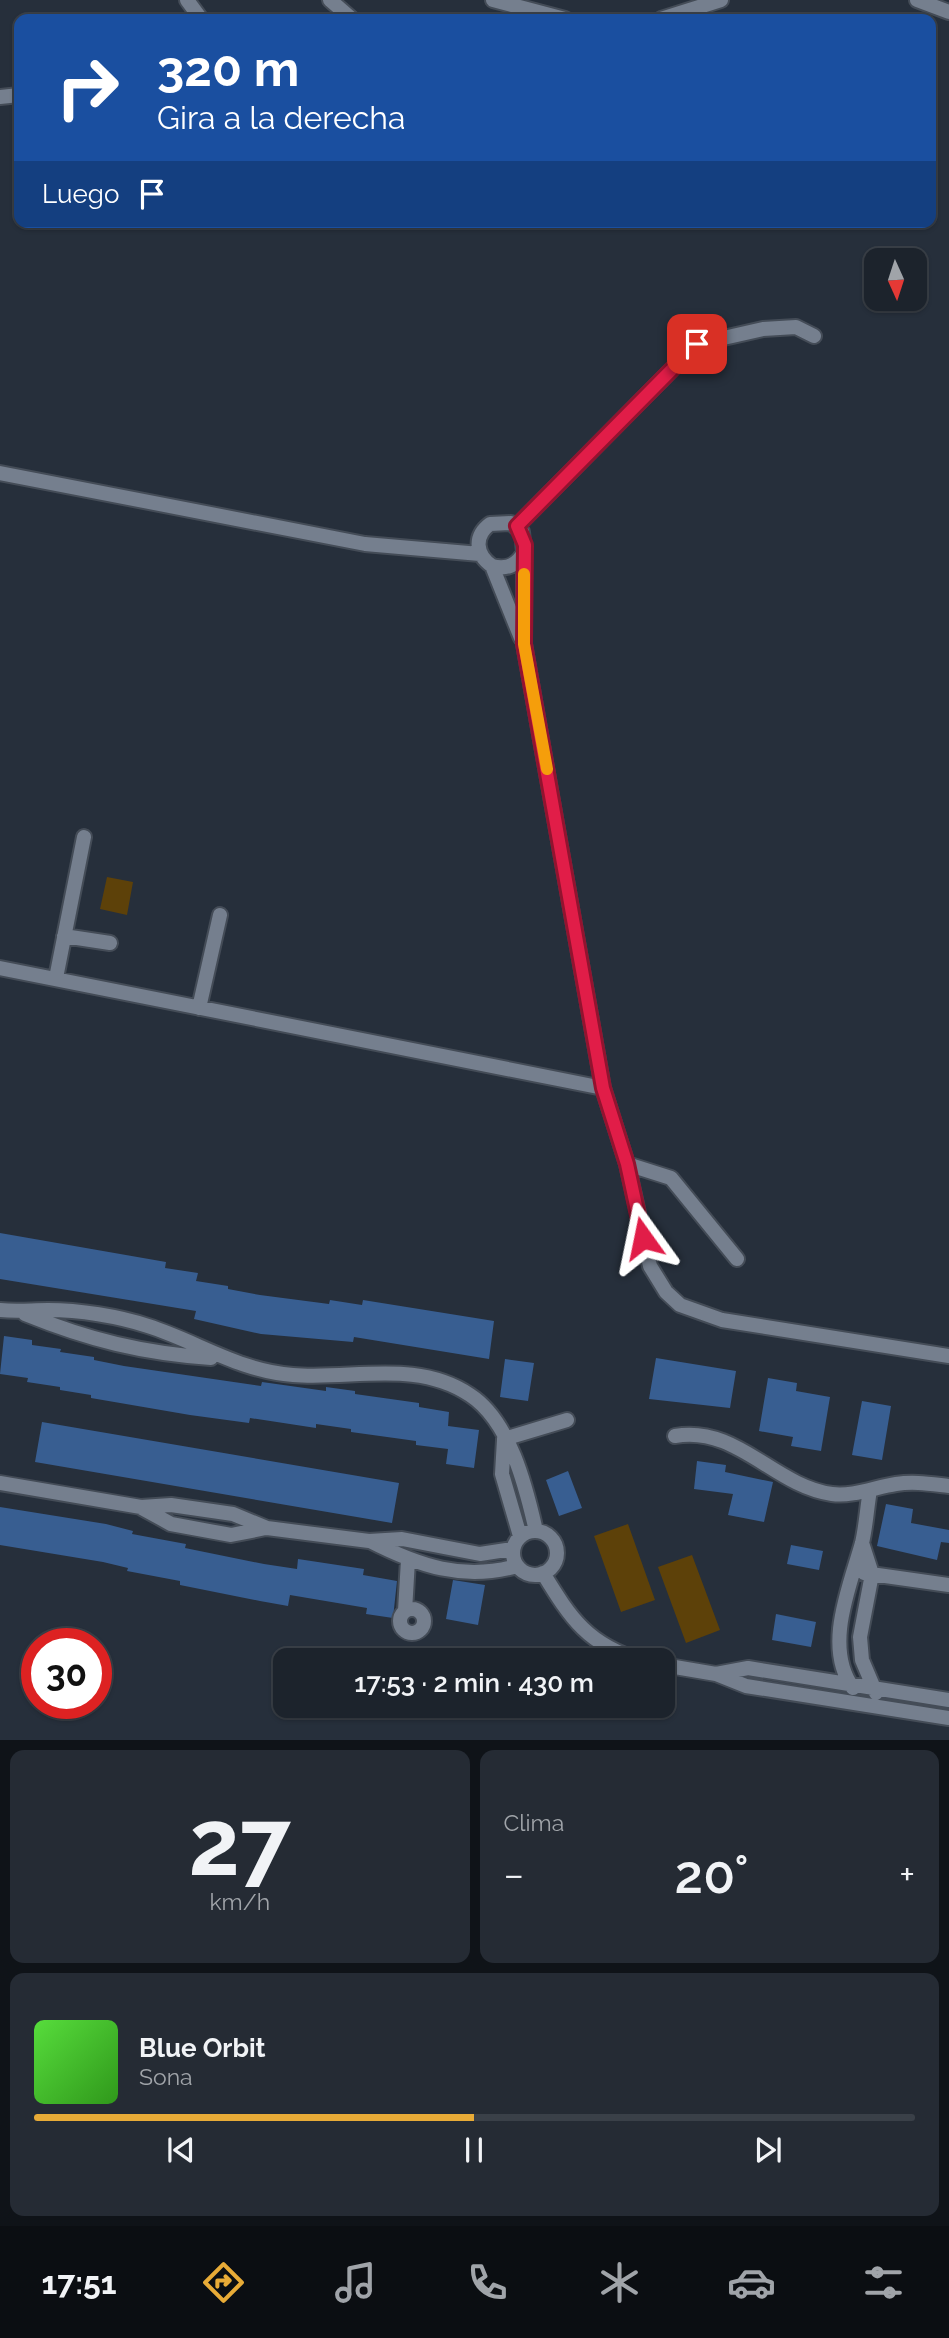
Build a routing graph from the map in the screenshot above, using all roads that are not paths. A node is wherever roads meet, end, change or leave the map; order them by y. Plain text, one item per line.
1 (330, 0) edge
2 (493, 0) edge
3 (721, 0) edge
4 (917, 0) edge
5 (949, 12) edge
6 (346, 14) edge
7 (546, 14) edge
8 (677, 14) edge
9 (814, 336) dead end
10 (0, 473) edge
11 (517, 526) junction
12 (524, 552) junction
13 (480, 554) junction
14 (492, 566) junction
15 (524, 644) junction
16 (84, 837) dead end
17 (220, 915) dead end
18 (64, 936) junction
19 (110, 943) dead end
20 (0, 968) edge
21 (56, 978) junction
22 (199, 1008) junction
23 (603, 1088) junction
24 (627, 1164) junction
25 (737, 1259) dead end
26 (0, 1310) edge
27 (24, 1313) junction
28 (949, 1356) edge
29 (223, 1359) junction
30 (567, 1420) dead end
31 (676, 1436) dead end
32 (504, 1439) junction
33 (0, 1483) edge
34 (949, 1486) edge
35 (870, 1490) junction
36 (141, 1507) junction
37 (267, 1528) junction
38 (536, 1531) junction
39 (369, 1541) junction
40 (517, 1543) junction
41 (862, 1543) junction
42 (408, 1560) junction
43 (517, 1566) junction
44 (851, 1571) junction
45 (543, 1573) junction
46 (872, 1573) junction
47 (949, 1586) edge
48 (405, 1611) dead end
49 (843, 1615) junction
50 (863, 1619) junction
51 (608, 1648) edge
52 (675, 1667) edge
53 (716, 1674) junction
54 (849, 1683) junction
55 (873, 1686) junction
56 (949, 1700) edge
57 (866, 1705) junction
58 (885, 1708) junction
59 (949, 1718) edge

1 - 6 street
2 - 7 street
3 - 8 street
4 - 5 street
9 - 11 street
10 - 13 street
11 - 12 street
11 - 13 street
12 - 14 street
12 - 15 street
13 - 14 street
14 - 15 street
15 - 23 street
16 - 18 street
17 - 22 street
18 - 19 street
18 - 21 street
20 - 21 street
21 - 22 street
22 - 23 street
23 - 24 street
24 - 25 street
24 - 28 street
26 - 27 street
27 - 29 street
27 - 29 street
29 - 32 street
30 - 32 street
31 - 35 street
32 - 38 street
32 - 40 street
33 - 36 street
34 - 35 street
35 - 41 street
36 - 37 street
36 - 37 street
37 - 39 street
38 - 40 street
38 - 45 street
39 - 40 street
39 - 42 street
40 - 43 street
41 - 44 street
41 - 46 street
42 - 43 street
42 - 48 street
43 - 45 street
44 - 46 street
44 - 49 street
45 - 51 street
46 - 47 street
46 - 50 street
49 - 50 street
49 - 54 street
50 - 55 street
52 - 53 street
53 - 54 street
53 - 57 street
54 - 55 street
54 - 57 street
55 - 56 street
55 - 58 street
57 - 58 street
58 - 59 street

